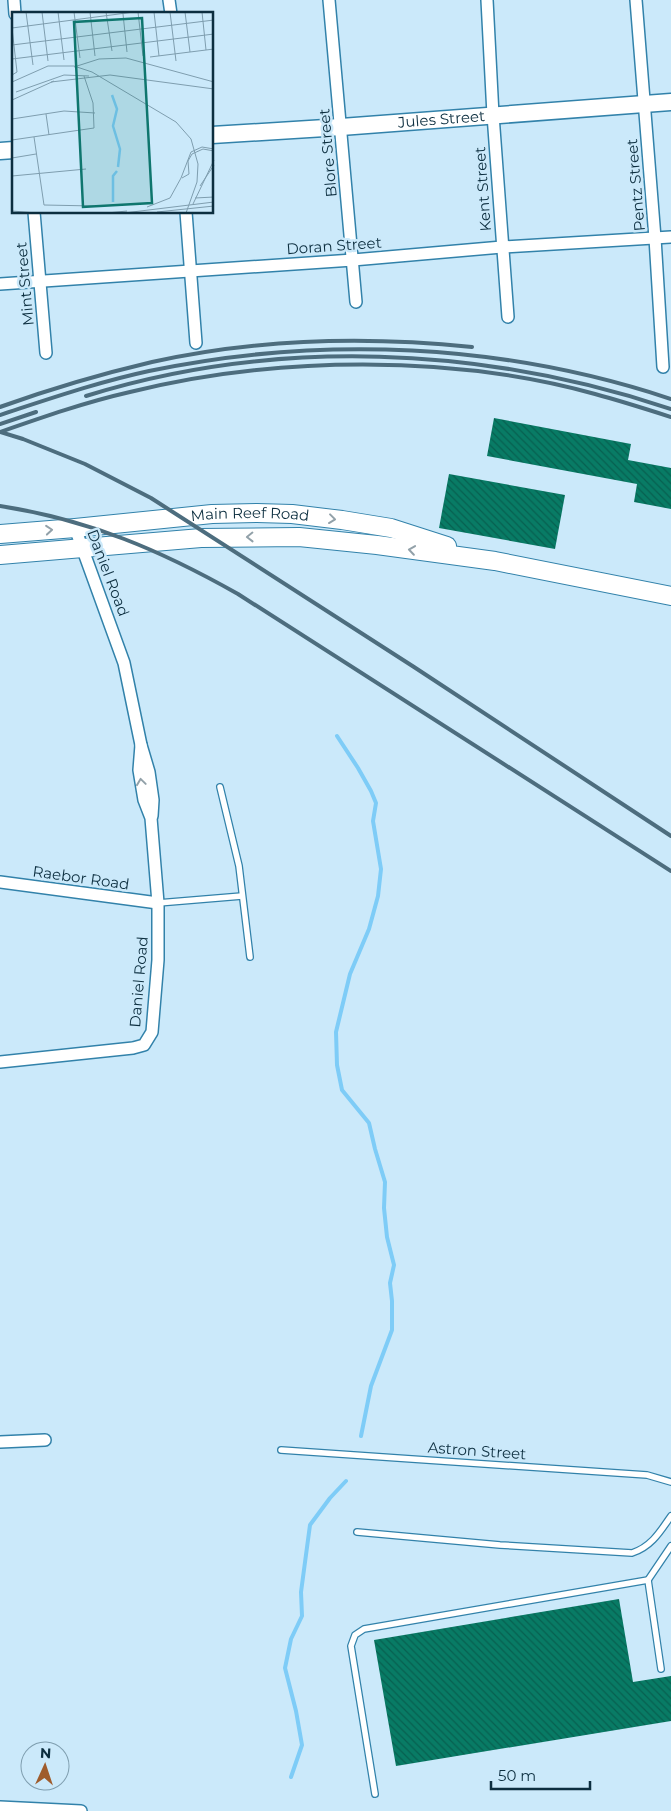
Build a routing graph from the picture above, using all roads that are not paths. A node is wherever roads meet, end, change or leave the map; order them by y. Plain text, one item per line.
1 (328, 0) edge
2 (487, 0) edge
3 (636, 0) edge
4 (671, 102) edge
5 (644, 104) junction
6 (493, 115) junction
7 (340, 127) junction
8 (214, 135) edge
9 (34, 214) edge
10 (186, 214) edge
11 (671, 237) edge
12 (655, 238) junction
13 (502, 247) junction
14 (353, 260) junction
15 (190, 270) junction
16 (40, 280) junction
17 (0, 284) edge
18 (356, 302) dead end
19 (508, 317) dead end
20 (196, 343) dead end
21 (46, 353) dead end
22 (664, 367) dead end
23 (154, 521) junction
24 (75, 528) junction
25 (0, 534) edge
26 (160, 541) junction
27 (82, 548) junction
28 (0, 556) edge
29 (495, 561) junction
30 (671, 596) edge
31 (220, 787) dead end
32 (0, 882) edge
33 (242, 896) junction
34 (158, 903) junction
35 (250, 957) dead end
36 (0, 1062) edge
37 (45, 1440) dead end
38 (0, 1442) edge
39 (281, 1450) dead end
40 (671, 1482) edge
41 (671, 1516) edge
42 (357, 1532) dead end
43 (671, 1546) edge
44 (648, 1580) junction
45 (661, 1669) dead end
46 (375, 1794) dead end
47 (0, 1807) edge
48 (81, 1811) edge

1 - 7 street, Blore Street
2 - 6 street, Kent Street
3 - 5 street, Pentz Street
4 - 5 main road, Jules Street
5 - 6 main road, Jules Street
5 - 12 street, Pentz Street
6 - 7 main road, Jules Street
6 - 13 street, Kent Street
7 - 8 main road, Jules Street
7 - 14 street, Blore Street
9 - 16 street, Mint Street
10 - 15 street
11 - 12 street, Doran Street
12 - 13 street, Doran Street
12 - 22 street, Pentz Street
13 - 14 street, Doran Street
13 - 19 street, Kent Street
14 - 15 street, Doran Street
14 - 18 street, Blore Street
15 - 16 street, Doran Street
15 - 20 street
16 - 17 street, Doran Street
16 - 21 street, Mint Street
23 - 24 main road, Main Reef Road
23 - 26 main road
23 -> 29 main road, Main Reef Road
25 -> 24 main road, Main Reef Road
24 - 27 street, Daniel Road
26 - 27 main road, Main Reef Road
29 -> 26 main road, Main Reef Road
27 - 28 main road, Main Reef Road
27 - 34 street, Daniel Road
29 - 30 main road, Main Reef Road
31 - 33 lane
32 - 34 street, Raebor Road
33 - 34 lane
33 - 35 lane
34 - 36 street, Daniel Road
37 - 38 street
39 - 40 lane, Astron Street
41 - 42 lane
43 - 44 lane
44 - 45 lane
44 - 46 lane
47 - 48 street

